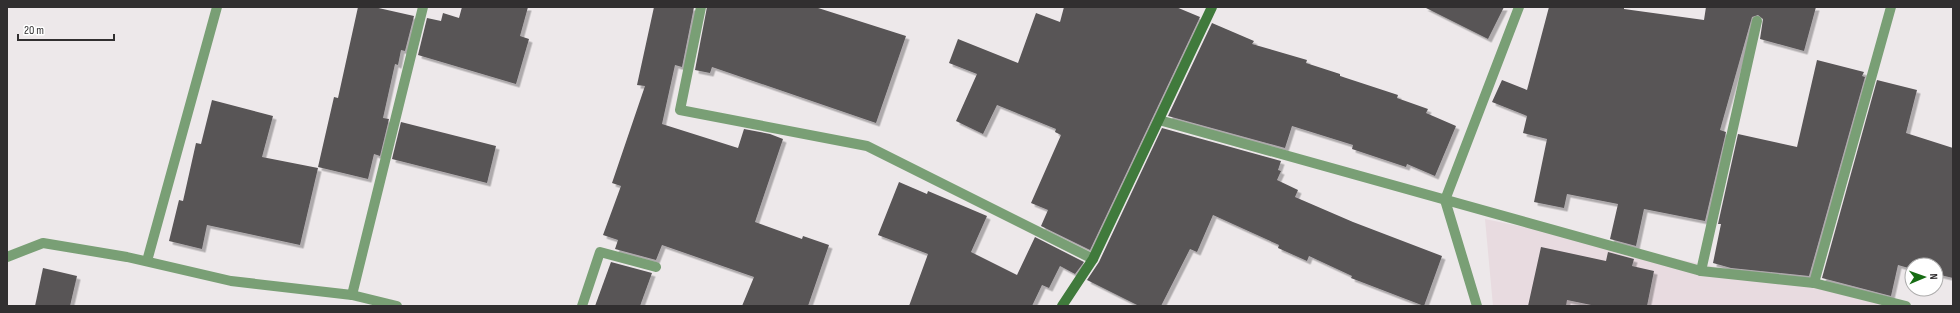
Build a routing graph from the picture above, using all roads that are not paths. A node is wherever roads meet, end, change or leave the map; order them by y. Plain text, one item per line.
1 (217, 7) edge
2 (423, 7) edge
3 (701, 7) edge
4 (1212, 7) edge
5 (1519, 7) edge
6 (1891, 7) edge
7 (1757, 21) dead end
8 (1159, 120) junction
9 (1445, 200) junction
10 (7, 257) edge
11 (1093, 259) junction
12 (147, 261) junction
13 (656, 267) dead end
14 (1701, 271) junction
15 (1814, 283) junction
16 (352, 295) junction
17 (397, 306) edge
18 (582, 306) edge
19 (1062, 306) edge
20 (1477, 306) edge
21 (1906, 306) edge

1 - 12 street
2 - 16 street
3 - 11 street
4 - 8 street
5 - 9 street
6 - 15 street
7 - 14 street
8 - 9 street
8 - 11 street
9 - 14 street
9 - 20 street
10 - 12 street
11 - 19 street
12 - 16 street
13 - 18 street
14 - 15 street
15 - 21 street
16 - 17 street

